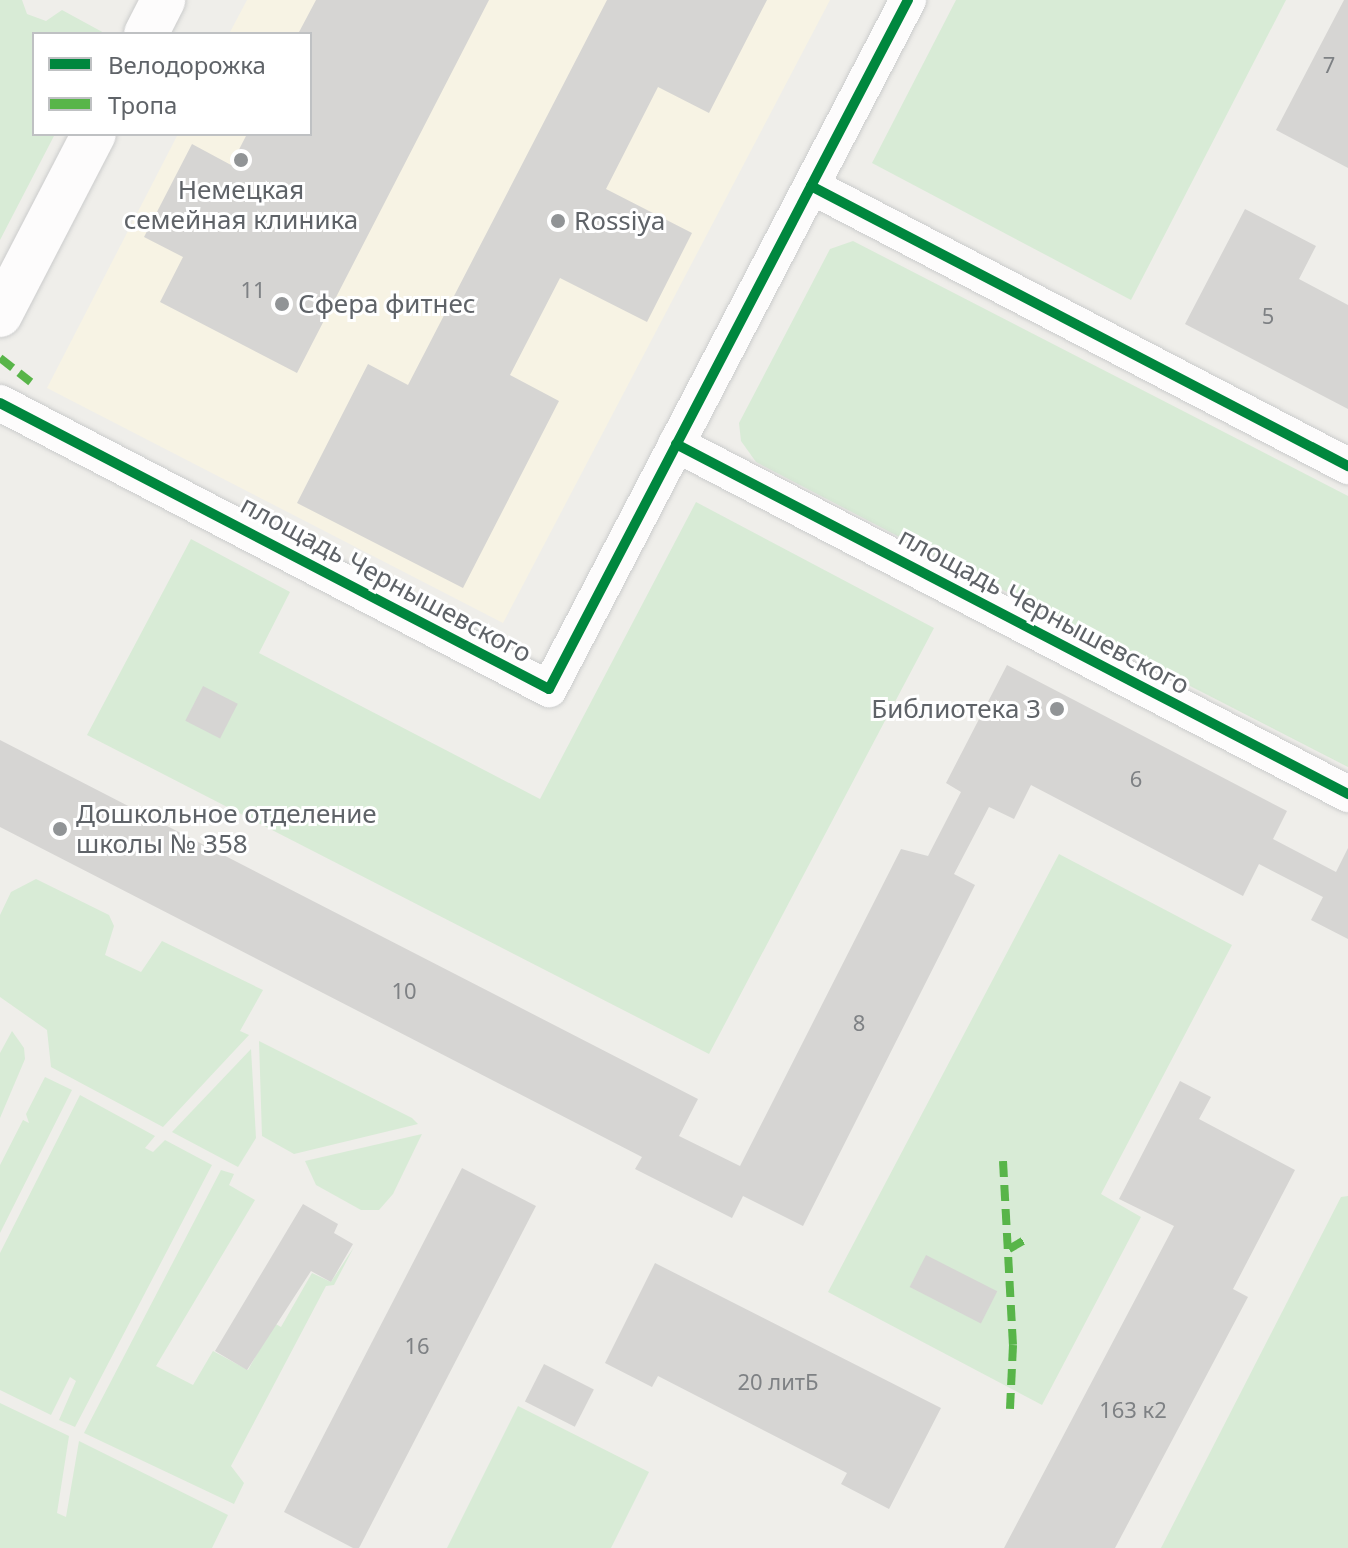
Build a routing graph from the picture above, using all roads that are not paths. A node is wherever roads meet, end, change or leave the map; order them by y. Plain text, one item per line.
1 (163, 0) edge
2 (908, 0) edge
3 (147, 32) edge
4 (93, 136) edge
5 (811, 186) junction
6 (0, 315) edge
7 (0, 403) edge
8 (676, 444) junction
9 (1348, 466) edge
10 (1348, 794) edge

1 - 3 street
2 - 5 street, площадь Чернышевского
4 - 6 street
5 - 8 street, площадь Чернышевского
5 - 9 street
7 - 8 street, площадь Чернышевского
8 - 10 street, площадь Чернышевского

